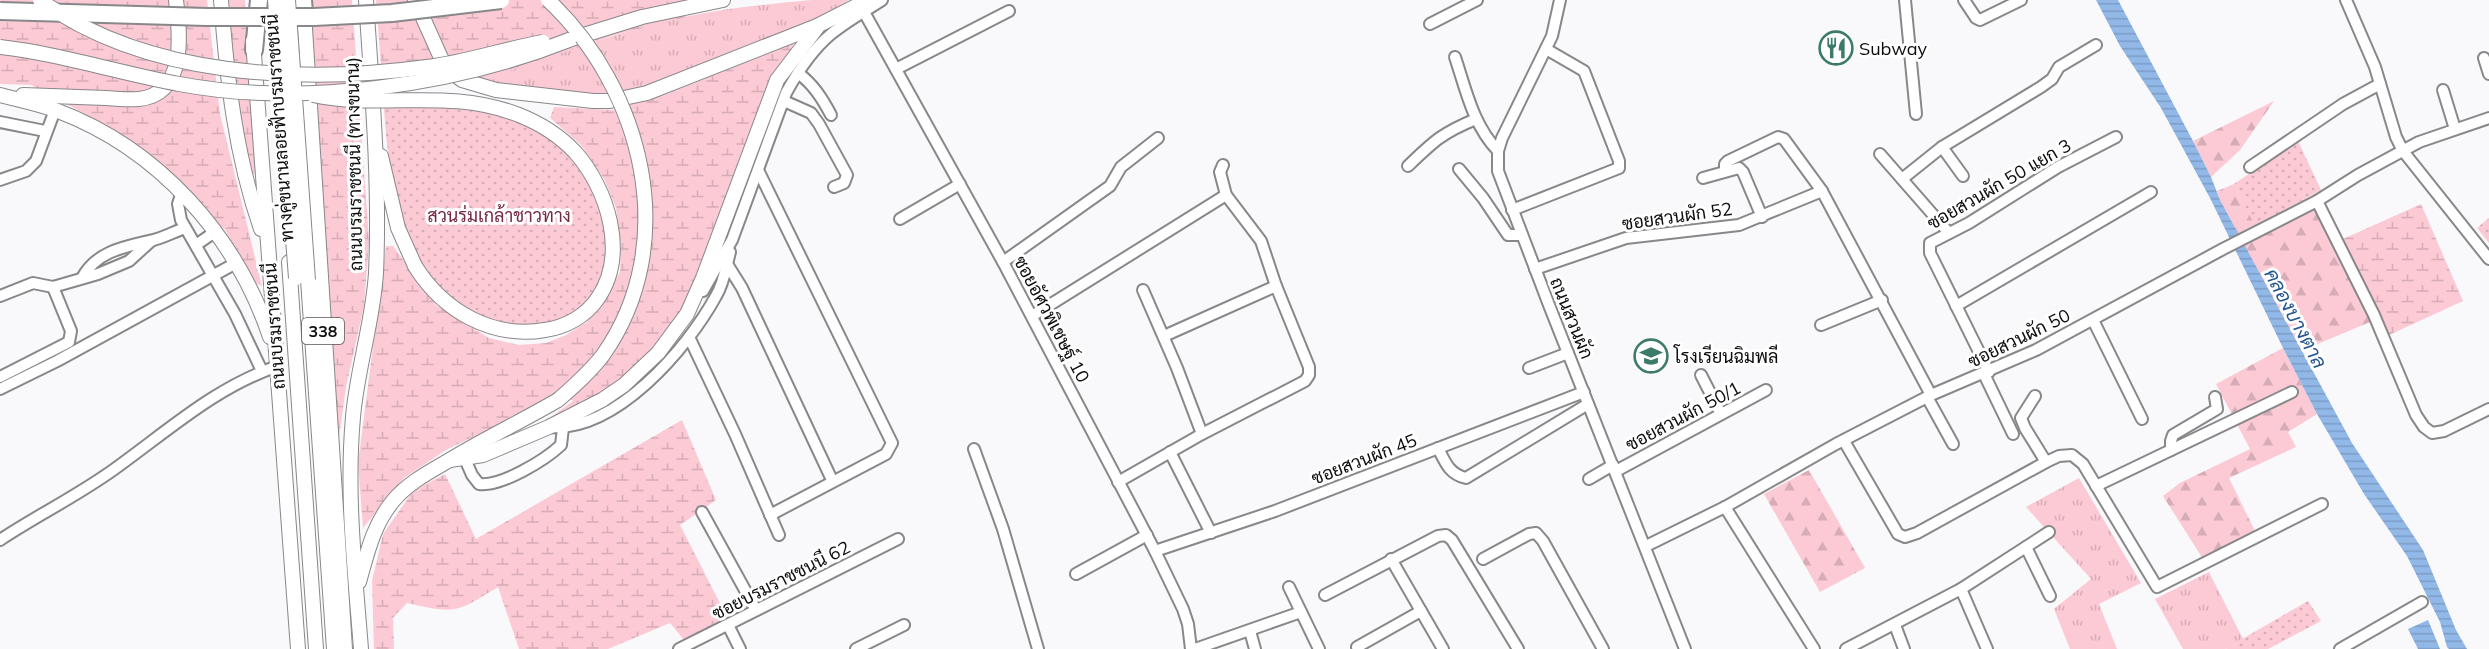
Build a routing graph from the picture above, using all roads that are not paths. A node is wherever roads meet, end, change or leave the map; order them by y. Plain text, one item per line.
1 (40, 0) edge
2 (176, 0) edge
3 (220, 0) edge
4 (251, 0) edge
5 (259, 0) edge
6 (288, 0) edge
7 (366, 0) edge
8 (415, 0) edge
9 (501, 0) edge
10 (548, 0) edge
11 (723, 0) edge
12 (882, 0) edge
13 (1477, 0) edge
14 (1560, 0) edge
15 (1905, 0) edge
16 (1964, 0) edge
17 (2021, 0) edge
18 (2346, 0) edge
19 (272, 4) edge
20 (303, 6) edge
21 (866, 6) edge
22 (1009, 10) dead end
23 (0, 12) edge
24 (1430, 24) dead end
25 (819, 25) junction
26 (569, 40) junction
27 (2096, 45) dead end
28 (0, 47) edge
29 (1546, 48) junction
30 (254, 50) junction
31 (1455, 57) dead end
32 (2484, 58) dead end
33 (896, 69) junction
34 (798, 73) junction
35 (2489, 74) edge
36 (2380, 84) junction
37 (2443, 90) dead end
38 (0, 94) edge
39 (313, 95) junction
40 (784, 101) junction
41 (55, 110) junction
42 (1916, 114) dead end
43 (831, 115) dead end
44 (2489, 118) edge
45 (1476, 120) junction
46 (0, 124) edge
47 (2455, 129) junction
48 (374, 130) junction
49 (45, 131) junction
50 (2116, 137) dead end
51 (1158, 138) dead end
52 (1942, 147) junction
53 (1498, 151) junction
54 (2403, 151) junction
55 (1880, 154) dead end
56 (1223, 165) dead end
57 (1408, 166) dead end
58 (2250, 167) dead end
59 (1459, 169) dead end
60 (758, 170) junction
61 (1725, 171) junction
62 (1963, 176) dead end
63 (1703, 178) dead end
64 (1902, 179) junction
65 (0, 180) edge
66 (960, 184) junction
67 (834, 187) dead end
68 (1822, 191) junction
69 (182, 192) junction
70 (2151, 192) dead end
71 (1226, 195) junction
72 (2317, 201) junction
73 (1512, 210) junction
74 (1762, 217) junction
75 (900, 219) dead end
76 (185, 228) junction
77 (216, 231) junction
78 (1949, 233) junction
79 (1522, 235) junction
80 (732, 240) junction
81 (152, 241) junction
82 (196, 245) junction
83 (268, 248) junction
84 (2489, 259) edge
85 (1003, 262) junction
86 (236, 263) junction
87 (727, 264) junction
88 (1535, 269) junction
89 (214, 277) junction
90 (82, 278) junction
91 (1276, 286) junction
92 (53, 287) junction
93 (1143, 290) dead end
94 (0, 296) edge
95 (1882, 300) junction
96 (1956, 306) junction
97 (687, 314) junction
98 (1032, 316) junction
99 (2093, 320) junction
100 (1821, 325) dead end
101 (1164, 336) junction
102 (689, 337) junction
103 (1568, 353) junction
104 (277, 361) junction
105 (1529, 368) dead end
106 (261, 371) junction
107 (1987, 373) junction
108 (1701, 375) dead end
109 (0, 377) edge
110 (0, 389) edge
111 (1766, 390) dead end
112 (1584, 392) junction
113 (2292, 392) dead end
114 (1929, 396) junction
115 (2035, 396) dead end
116 (2215, 397) dead end
117 (1588, 404) junction
118 (2489, 409) edge
119 (1721, 414) junction
120 (2142, 418) dead end
121 (556, 428) junction
122 (1202, 434) junction
123 (2013, 434) dead end
124 (1844, 441) junction
125 (1953, 444) dead end
126 (974, 448) dead end
127 (1438, 448) junction
128 (2171, 450) junction
129 (1170, 452) junction
130 (465, 459) junction
131 (450, 460) junction
132 (2046, 462) junction
133 (1614, 468) junction
134 (1589, 478) dead end
135 (832, 480) junction
136 (1118, 482) junction
137 (2096, 486) junction
138 (2322, 504) dead end
139 (1725, 507) junction
140 (702, 512) dead end
141 (770, 514) junction
142 (1211, 532) junction
143 (2049, 532) dead end
144 (779, 535) dead end
145 (1146, 535) junction
146 (352, 536) junction
147 (898, 539) dead end
148 (0, 540) edge
149 (1646, 546) junction
150 (2026, 547) junction
151 (1155, 551) junction
152 (1483, 559) dead end
153 (1391, 560) junction
154 (1076, 574) dead end
155 (1289, 586) dead end
156 (356, 589) junction
157 (1961, 589) junction
158 (1325, 595) dead end
159 (2050, 596) dead end
160 (2422, 602) dead end
161 (756, 610) junction
162 (1421, 611) junction
163 (1301, 612) junction
164 (728, 625) junction
165 (904, 625) dead end
166 (1894, 625) junction
167 (1250, 631) junction
168 (345, 643) edge
169 (1357, 647) dead end
170 (298, 649) edge
171 (316, 649) edge
172 (321, 649) edge
173 (334, 649) edge
174 (361, 649) edge
175 (679, 649) edge
176 (740, 649) edge
177 (856, 649) edge
178 (1038, 649) edge
179 (1193, 649) edge
180 (1254, 649) edge
181 (1319, 649) edge
182 (1443, 649) edge
183 (1518, 649) edge
184 (1603, 649) edge
185 (1685, 649) edge
186 (1814, 649) edge
187 (1846, 649) edge
188 (1904, 649) edge
189 (1987, 649) edge
190 (2340, 649) edge

1 - 26 main road, bridge
2 - 38 main road
3 - 83 main road
4 - 30 main road, 338
5 - 30 highway
6 - 173 main road, ทางคู่ขนานลอยฟ้าบรมราชชนนี / 338, bridge
7 - 48 main road, ถนนบรมราชชนนี (ทางขนาน) / 338
8 - 25 main road
9 - 23 highway, bridge
10 - 131 main road, bridge
11 - 26 main road
12 - 21 street
13 - 24 street
14 - 29 street
15 - 42 street
16 - 17 street
18 - 36 street
19 - 171 main road, ถนนบรมราชชนนี / 338
19 - 172 main road, ทางคู่ขนานลอยฟ้าบรมราชชนนี / 338, bridge
20 - 168 main road, 338
21 - 25 main road
21 - 33 street, ซอยอัศวพิเชษฐ์ 10
21 - 34 street
22 - 33 street
25 - 97 main road
26 - 39 main road, bridge
27 - 52 street
28 - 39 main road, bridge
29 - 53 street
29 - 73 street
30 - 83 main road, 338
31 - 45 street
32 - 35 street
33 - 66 street, ซอยอัศวพิเชษฐ์ 10
34 - 40 street
34 - 43 street
36 - 54 street
36 - 58 street
37 - 47 street
38 - 41 main road
39 - 48 main road, bridge
40 - 60 street
40 - 67 street
41 - 49 street
41 - 69 main road
44 - 47 street, ซอยสวนผัก 50
45 - 53 street
45 - 57 street
46 - 49 street
47 - 54 street, ซอยสวนผัก 50
48 - 146 main road, ถนนบรมราชชนนี (ทางขนาน) / 338
49 - 65 street
50 - 78 street, ซอยสวนผัก 50 แยก 3
51 - 85 street
52 - 62 street
52 - 64 street
53 - 73 street, ถนนสวนผัก
54 - 72 street, ซอยสวนผัก 50
54 - 84 street
55 - 64 street
56 - 71 street
59 - 79 street
60 - 80 street
60 - 135 street
61 - 63 street
61 - 68 street
61 - 74 street
64 - 78 street
66 - 75 street
66 - 85 street, ซอยอัศวพิเชษฐ์ 10
68 - 74 street, ซอยสวนผัก 52
68 - 95 street
69 - 76 street
69 - 77 main road
70 - 96 street
71 - 91 street
71 - 98 street
72 - 99 street, ซอยสวนผัก 50
72 - 118 street
73 - 79 street, ถนนสวนผัก
74 - 88 street, ซอยสวนผัก 52
76 - 81 street
76 - 82 street
77 - 82 street
77 - 86 main road
78 - 96 street, ซอยสวนผัก 50 แยก 3
79 - 88 street, ถนนสวนผัก
80 - 87 street
80 - 97 street
81 - 90 street
81 - 90 street
82 - 89 street
83 - 104 main road, 338
85 - 98 street, ซอยอัศวพิเชษฐ์ 10
86 - 89 street
86 - 104 main road
87 - 102 street
87 - 135 street
88 - 103 street, ถนนสวนผัก
89 - 106 street
89 - 110 street
90 - 92 street
91 - 101 street
91 - 122 street
92 - 94 street
92 - 109 street
93 - 101 street
95 - 100 street
95 - 114 street
96 - 107 street, ซอยสวนผัก 50 แยก 3
97 - 121 main road
98 - 136 street, ซอยอัศวพิเชษฐ์ 10
99 - 107 street, ซอยสวนผัก 50
99 - 120 street
101 - 122 street
102 - 121 street
102 - 141 street
103 - 105 street
103 - 112 street, ถนนสวนผัก
104 - 106 street
104 - 170 main road, 338
106 - 148 street
107 - 114 street, ซอยสวนผัก 50
107 - 123 street, ซอยสวนผัก 50 แยก 3
108 - 119 street
111 - 119 street, ซอยสวนผัก 50/1
112 - 117 street, ถนนสวนผัก
112 - 127 street, ซอยสวนผัก 45
113 - 128 street
114 - 124 street, ซอยสวนผัก 50
114 - 125 street
115 - 132 street
116 - 128 street
117 - 127 street
117 - 133 street, ถนนสวนผัก
119 - 133 street, ซอยสวนผัก 50/1
121 - 130 main road
121 - 130 street
122 - 129 street
124 - 132 street
124 - 139 street, ซอยสวนผัก 50
126 - 178 street
127 - 142 street, ซอยสวนผัก 45
128 - 137 street
129 - 136 street
129 - 142 street
130 - 131 main road
131 - 156 main road
132 - 137 street
133 - 134 street, ซอยสวนผัก 50/1
133 - 149 street, ถนนสวนผัก
135 - 141 street
136 - 145 street, ซอยอัศวพิเชษฐ์ 10
137 - 138 street
139 - 149 street, ซอยสวนผัก 50
139 - 186 street
140 - 161 street
141 - 144 street
142 - 151 street, ซอยสวนผัก 45
143 - 150 street
145 - 151 street, ซอยอัศวพิเชษฐ์ 10
145 - 154 street
146 - 156 main road, ถนนบรมราชชนนี (ทางขนาน) / 338
146 - 168 main road
147 - 161 street, ซอยบรมราชชนนี 62
149 - 185 street, ถนนสวนผัก
150 - 157 street
150 - 159 street
151 - 179 street, ซอยอัศวพิเชษฐ์ 10
152 - 184 street
153 - 158 street
153 - 162 street
153 - 183 street
155 - 163 street
156 - 174 main road, ถนนบรมราชชนนี (ทางขนาน) / 338
157 - 166 street
157 - 189 street
160 - 190 street
161 - 164 street, ซอยบรมราชชนนี 62
162 - 169 street
162 - 182 street
163 - 167 street
163 - 181 street
164 - 175 street, ซอยบรมราชชนนี 62
164 - 176 street
165 - 177 street
166 - 187 street
166 - 188 street
167 - 179 street
167 - 180 street

